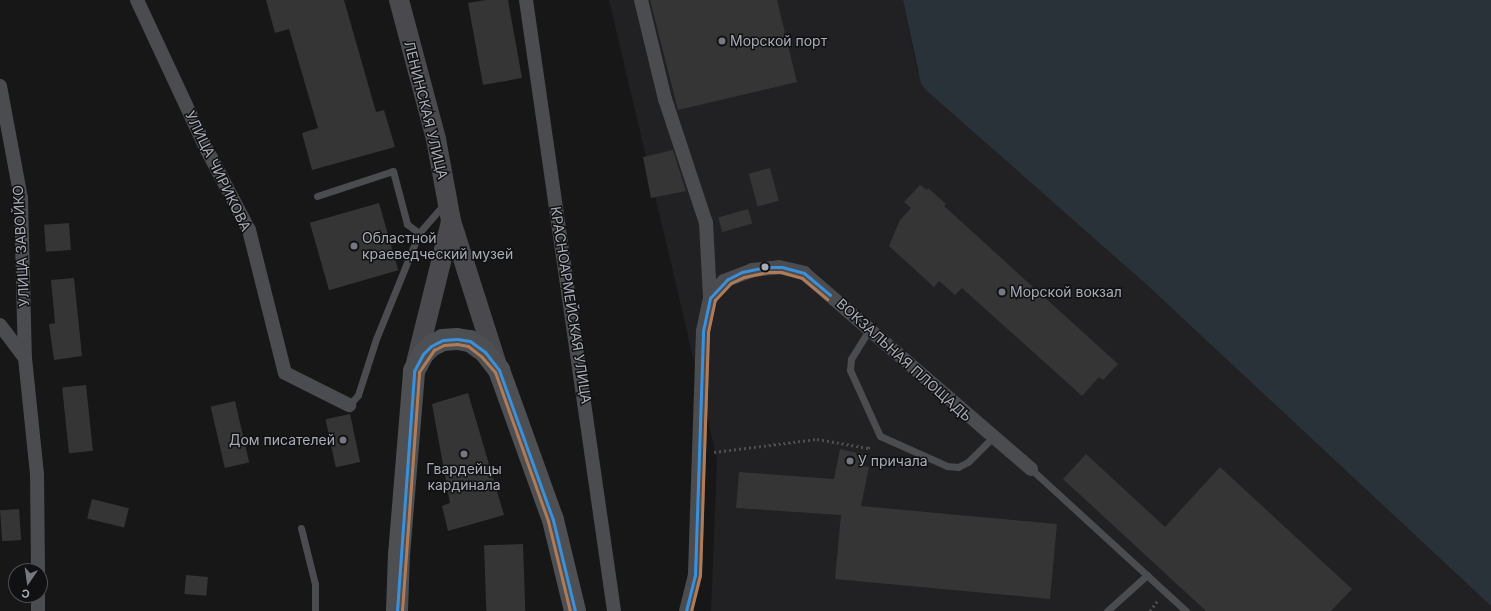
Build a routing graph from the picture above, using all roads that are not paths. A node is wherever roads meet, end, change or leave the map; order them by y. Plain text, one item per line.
1 (136, 0) edge
2 (399, 0) edge
3 (526, 0) edge
4 (641, 0) edge
5 (0, 86) edge
6 (317, 196) dead end
7 (447, 200) junction
8 (451, 221) junction
9 (419, 234) junction
10 (710, 298) junction
11 (0, 325) edge
12 (869, 330) junction
13 (25, 358) junction
14 (414, 370) junction
15 (499, 370) junction
16 (349, 405) joint
17 (992, 438) junction
18 (1031, 469) joint
19 (301, 528) dead end
20 (38, 563) edge
21 (1147, 575) junction
22 (315, 611) edge
23 (397, 611) edge
24 (575, 611) edge
25 (614, 611) edge
26 (686, 611) edge
27 (1107, 611) edge
28 (1186, 611) edge

1 - 16 street, УЛИЦА ЧИРИКОВА
2 - 7 main road, ЛЕНИНСКАЯ УЛИЦА
3 - 25 street, КРАСНОАРМЕЙСКАЯ УЛИЦА
4 - 10 street
5 - 13 street, УЛИЦА ЗАВОЙКО
6 - 9 lane
7 - 8 main road, ЛЕНИНСКАЯ УЛИЦА
7 - 9 lane
8 - 14 main road, ЛЕНИНСКАЯ УЛИЦА
8 - 15 main road, ЛЕНИНСКАЯ УЛИЦА
9 - 16 lane
10 - 12 street, ВОКЗАЛЬНАЯ ПЛОЩАДЬ
10 - 26 street
11 - 13 street
12 - 17 street, ВОКЗАЛЬНАЯ ПЛОЩАДЬ
12 - 17 lane
13 - 20 street, УЛИЦА ЗАВОЙКО
14 - 15 main road
14 - 23 main road
15 - 24 main road, ЛЕНИНСКАЯ УЛИЦА
17 - 18 street, ВОКЗАЛЬНАЯ ПЛОЩАДЬ
18 - 21 lane
19 - 22 lane
21 - 27 lane
21 - 28 lane

